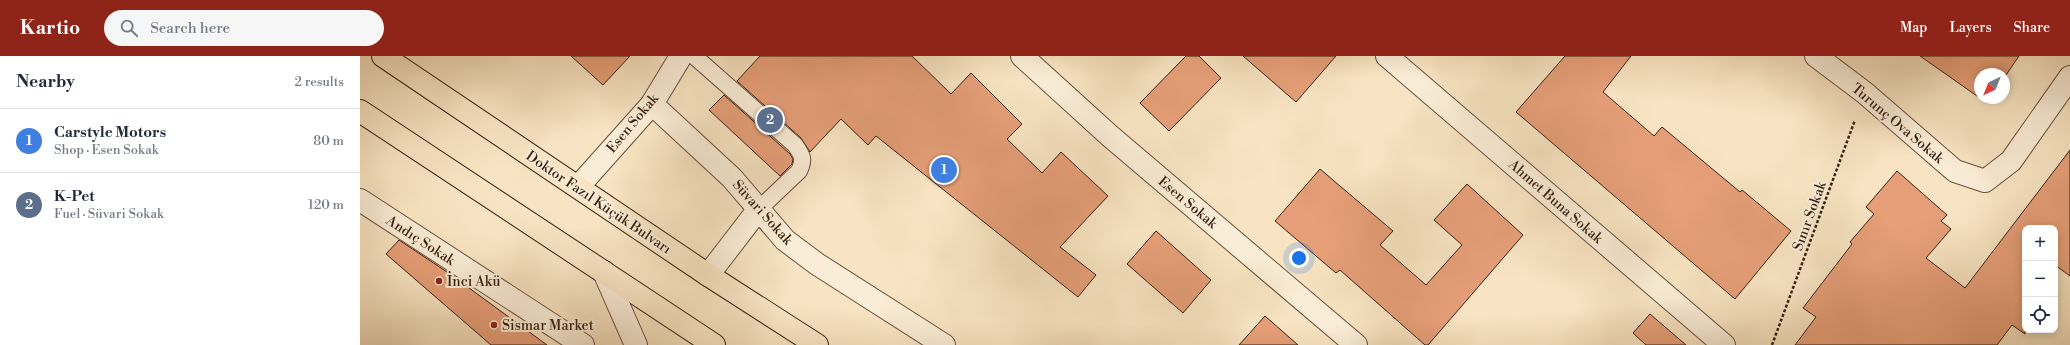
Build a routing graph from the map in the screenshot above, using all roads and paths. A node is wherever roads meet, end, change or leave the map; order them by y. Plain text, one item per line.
1 (383, 56) edge
2 (681, 56) edge
3 (694, 56) edge
4 (1022, 56) edge
5 (1387, 56) edge
6 (1816, 56) edge
7 (2070, 77) edge
8 (1865, 93) junction
9 (652, 104) junction
10 (360, 111) edge
11 (578, 187) junction
12 (360, 200) edge
13 (758, 210) junction
14 (604, 272) junction
15 (708, 275) junction
16 (583, 345) edge
17 (636, 345) edge
18 (714, 345) edge
19 (817, 345) edge
20 (944, 345) edge
21 (1356, 345) edge
22 (1724, 345) edge
23 (1772, 345) edge

1 - 11 highway, Doktor Fazıl Küçük Bulvarı
2 - 9 street, Esen Sokak
3 - 13 lane
4 - 21 street, Esen Sokak
5 - 22 street, Ahmet Buna Sokak
6 - 8 street, Turunç Ova Sokak
7 - 8 street, Turunç Ova Sokak
8 - 23 path, Sınır Sokak
9 - 11 street, Esen Sokak
9 - 13 street, Süvari Sokak
10 - 14 highway
11 - 15 highway, Doktor Fazıl Küçük Bulvarı
12 - 16 street, Andıç Sokak
13 - 15 street
13 - 20 street, Süvari Sokak
14 - 17 street
14 - 18 highway
15 - 19 highway, Doktor Fazıl Küçük Bulvarı

